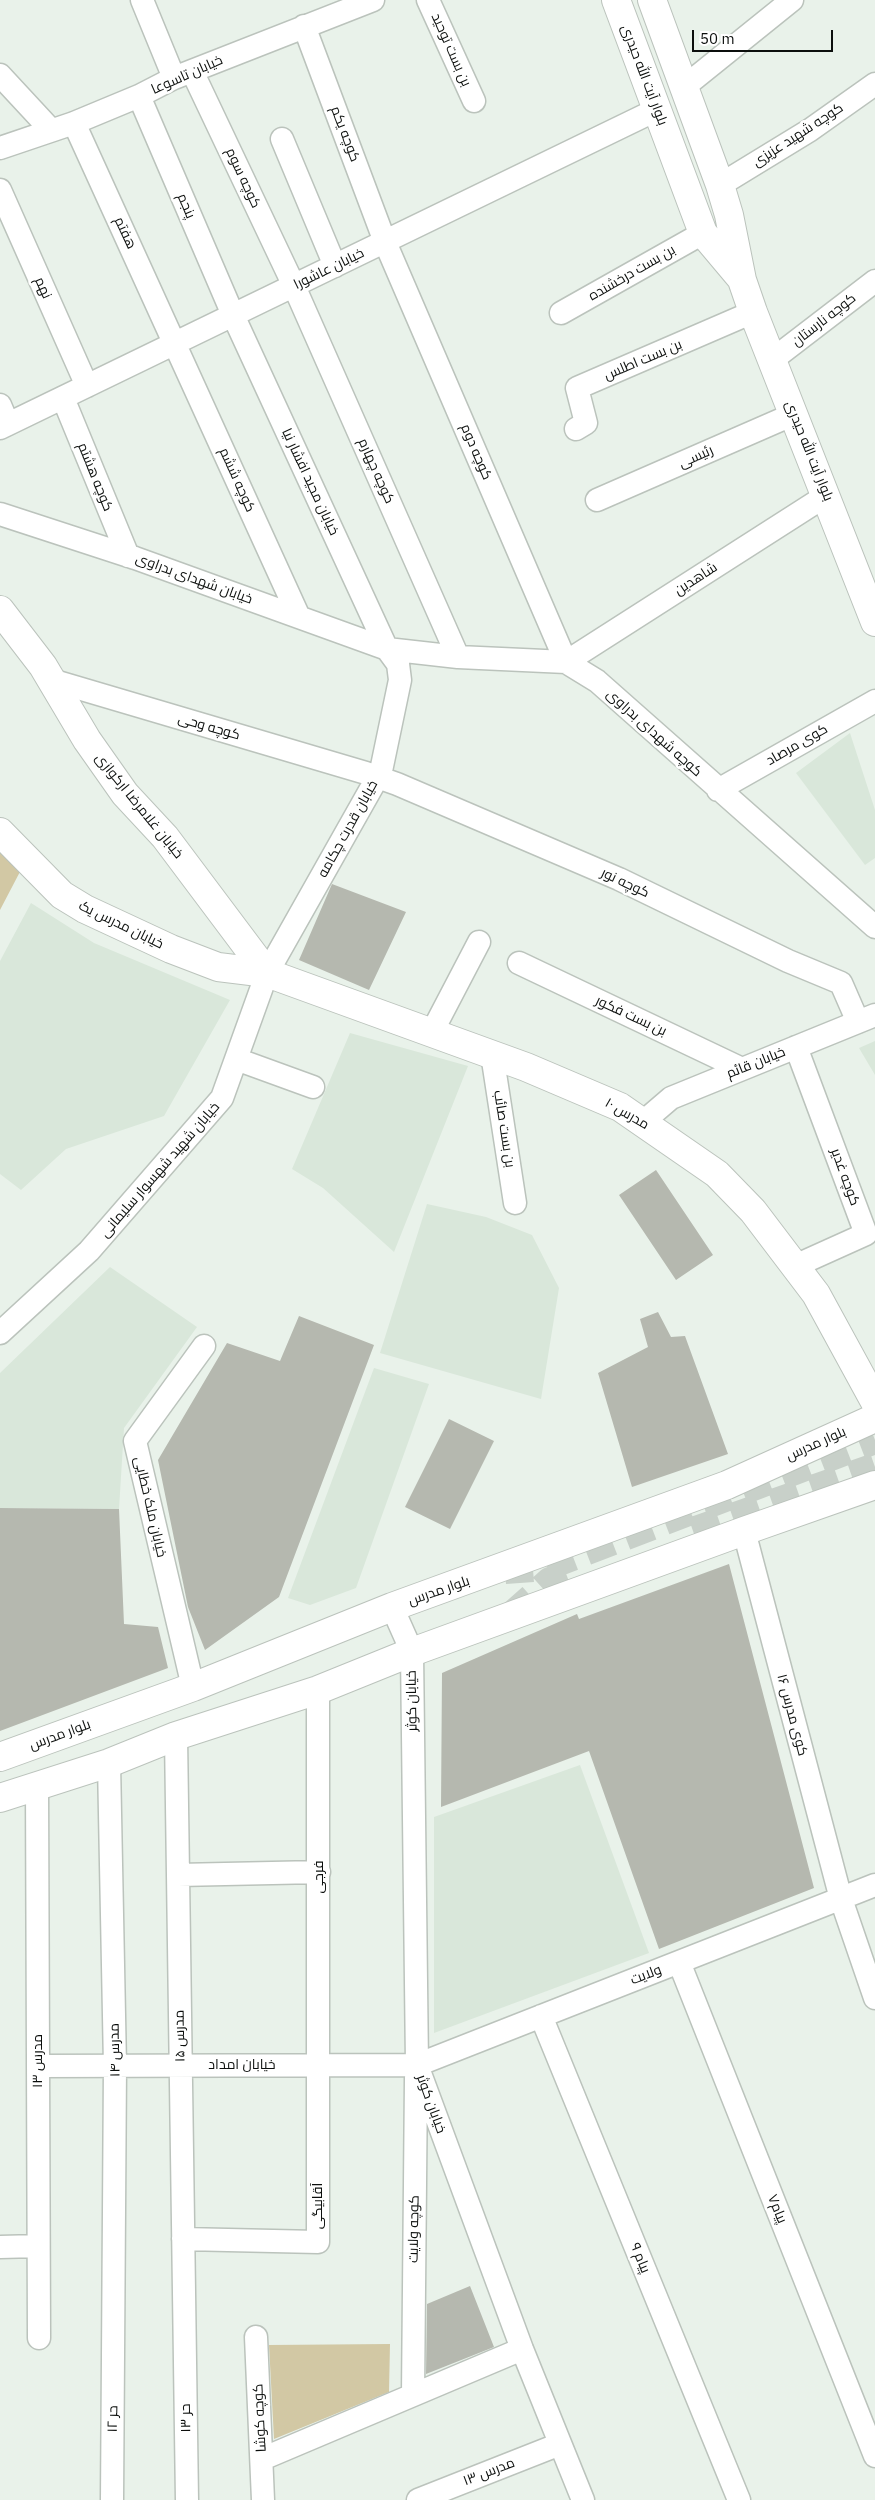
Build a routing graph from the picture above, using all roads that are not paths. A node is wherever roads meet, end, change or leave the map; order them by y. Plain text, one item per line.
1 (142, 0) edge
2 (373, 0) edge
3 (428, 0) edge
4 (616, 0) edge
5 (652, 0) edge
6 (792, 0) edge
7 (304, 26) junction
8 (183, 74) junction
9 (0, 75) edge
10 (875, 84) edge
11 (684, 87) junction
12 (139, 96) junction
13 (474, 100) dead end
14 (658, 109) junction
15 (74, 123) junction
16 (51, 130) junction
17 (282, 139) dead end
18 (0, 148) edge
19 (720, 185) junction
20 (0, 190) edge
21 (703, 233) junction
22 (385, 242) junction
23 (336, 266) junction
24 (742, 280) junction
25 (875, 281) edge
26 (294, 286) junction
27 (754, 312) junction
28 (562, 313) dead end
29 (233, 315) junction
30 (176, 343) junction
31 (772, 360) junction
32 (87, 386) junction
33 (63, 398) junction
34 (794, 414) junction
35 (3, 419) edge
36 (576, 429) dead end
37 (827, 495) junction
38 (597, 500) dead end
39 (0, 514) edge
40 (128, 556) junction
41 (0, 610) edge
42 (299, 617) junction
43 (875, 622) edge
44 (387, 649) junction
45 (458, 657) junction
46 (566, 662) junction
47 (51, 680) junction
48 (875, 700) edge
49 (372, 775) junction
50 (718, 790) junction
51 (0, 832) edge
52 (875, 927) edge
53 (479, 942) dead end
54 (519, 963) dead end
55 (267, 973) junction
56 (867, 1018) edge
57 (432, 1032) junction
58 (796, 1047) junction
59 (492, 1054) junction
60 (236, 1059) junction
61 (742, 1069) junction
62 (313, 1087) dead end
63 (643, 1122) junction
64 (515, 1204) dead end
65 (795, 1266) junction
66 (0, 1333) edge
67 (204, 1346) dead end
68 (875, 1402) edge
69 (875, 1418) edge
70 (875, 1485) edge
71 (744, 1531) junction
72 (392, 1607) junction
73 (412, 1652) junction
74 (193, 1687) junction
75 (318, 1690) junction
76 (176, 1736) junction
77 (0, 1757) edge
78 (109, 1762) junction
79 (37, 1785) junction
80 (0, 1798) edge
81 (319, 1872) junction
82 (178, 1875) junction
83 (875, 1885) edge
84 (840, 1899) junction
85 (679, 1962) junction
86 (875, 1998) edge
87 (541, 2016) junction
88 (319, 2065) junction
89 (417, 2065) junction
90 (38, 2066) junction
91 (115, 2066) junction
92 (181, 2066) junction
93 (183, 2239) junction
94 (38, 2246) junction
95 (0, 2247) edge
96 (185, 2337) joint
97 (256, 2337) dead end
98 (39, 2338) dead end
99 (114, 2338) joint
100 (522, 2349) junction
101 (413, 2394) junction
102 (560, 2444) junction
103 (875, 2456) edge
104 (262, 2460) junction
105 (112, 2500) edge
106 (187, 2500) edge
107 (263, 2500) edge
108 (418, 2500) edge
109 (583, 2500) edge
110 (739, 2500) edge

1 - 8 street, کوچه سوم
2 - 7 street, خیابان تاسوعا
3 - 13 street, بن بست توحید
4 - 14 main road, بلوار آیت الله حیدری
5 - 11 main road, بلوار آیت الله حیدری
6 - 11 street
7 - 8 street, خیابان تاسوعا
7 - 22 street, کوچه یکم
8 - 12 street, خیابان تاسوعا
8 - 26 street, کوچه سوم
9 - 16 street
10 - 19 street, کوچه شهید عزیزی
11 - 19 main road, بلوار آیت الله حیدری
12 - 15 street, خیابان تاسوعا
12 - 29 street, پنجم
14 - 21 main road, بلوار آیت الله حیدری
14 - 22 street, خیابان عاشورا
15 - 16 street, خیابان تاسوعا
15 - 30 street, هفتم
16 - 18 street, خیابان تاسوعا
17 - 23 street
19 - 24 main road, بلوار آیت الله حیدری
20 - 32 street, نهم
21 - 24 main road, بلوار آیت الله حیدری
21 - 28 street, بن بست درخشنده
22 - 23 street, خیابان عاشورا
22 - 46 street, کوچه دوم
23 - 26 street, خیابان عاشورا
24 - 27 main road, بلوار آیت الله حیدری
25 - 31 street, کوچه نارستان
26 - 29 street, خیابان عاشورا
26 - 45 street, کوچه چهارم
27 - 31 main road, بلوار آیت الله حیدری
27 - 36 street, بن بست اطلس
29 - 30 street, خیابان عاشورا
29 - 44 street, خیابان مجید افشار نیا
30 - 32 street, خیابان عاشورا
30 - 42 street, کوچه ششم
31 - 34 main road, بلوار آیت الله حیدری
32 - 33 street, خیابان عاشورا
33 - 35 street, خیابان عاشورا
33 - 40 street, کوچه هشتم
34 - 37 main road, بلوار آیت الله حیدری
34 - 38 street, رئیسی
37 - 43 main road, بلوار آیت الله حیدری
37 - 46 street, شاهدین
39 - 40 street, خیابان شهدای بدراوی
40 - 42 street, خیابان شهدای بدراوی
41 - 47 main road, خیابان غلامرضا ارکوازی
42 - 44 street, خیابان شهدای بدراوی
44 - 45 street, کوچه شهدای بدراوی
44 - 49 street, خیابان قدرت چکامه
45 - 46 street, کوچه شهدای بدراوی
46 - 50 street, کوچه شهدای بدراوی
47 - 49 street, کوچه وحی
47 - 55 main road, خیابان غلامرضا ارکوازی
48 - 50 street, کوی مرصاد
49 - 55 street, خیابان قدرت چکامه
49 - 56 street, کوچه نور
50 - 52 street, کوچه شهدای بدراوی
51 - 55 main road, خیابان مدرس یک
53 - 57 street
54 - 61 street, بن بست فکور
55 - 57 main road, مدرس ۱۰
55 - 60 street, خیابان شهید شهسوار سلیمانی
56 - 58 street, خیابان قائم
57 - 59 main road, مدرس ۱۰
58 - 61 street, خیابان قائم
58 - 65 street, کوچه غدیر
59 - 63 main road, مدرس ۱۰
59 - 64 street, بن بست صائب
60 - 62 street
60 - 66 street, خیابان شهید شهسوار سلیمانی
61 - 63 street, خیابان قائم
63 - 65 main road, مدرس ۱۰
65 - 68 main road, مدرس ۱۰
67 - 74 street, خیابان ملک خطایی
69 - 72 main road, بلوار مدرس
70 - 71 main road
71 - 73 main road
71 - 84 street, کوی مدرس ۱۶
72 - 73 street
72 - 74 main road, بلوار مدرس
73 - 75 main road
73 - 89 street, خیابان کوثر
74 - 77 main road, بلوار مدرس
75 - 76 main road
75 - 81 street, فرجی
76 - 78 main road
76 - 82 street, مدرس ۱۵
78 - 79 main road
78 - 91 street, مدرس ۱۴
79 - 80 main road
79 - 90 street, مدرس ۱۳
81 - 82 street
81 - 88 street, فرجی
82 - 92 street, مدرس ۱۵
83 - 84 street, ولایت
84 - 85 street, ولایت
84 - 86 street, کوی مدرس ۱۶
85 - 87 street, ولایت
85 - 103 street, پیام۷
87 - 89 street, ولایت
87 - 110 street, پیام ۹
88 - 89 street, خیابان امداد
88 - 92 street, خیابان امداد
88 - 93 street, آقابیگی
89 - 100 street, خیابان کوثر
89 - 101 street, کوچه ولایت
90 - 91 street, خیابان امداد
90 - 94 street, مدرس ۱۳
91 - 92 street, خیابان امداد
91 - 99 street, مدرس ۱۴
92 - 93 street, مدرس ۱۵
93 - 96 street, مدرس ۱۵
94 - 95 street
94 - 98 street, مدرس ۱۳
96 - 106 street, ۱۳ حر
97 - 104 street, کوچه کوشا
99 - 105 street, حر ۱۲
100 - 101 street
100 - 102 street, خیابان کوثر
101 - 104 street
102 - 108 street, مدرس ۱۳
102 - 109 street, خیابان کوثر
104 - 107 street, کوچه کوشا

